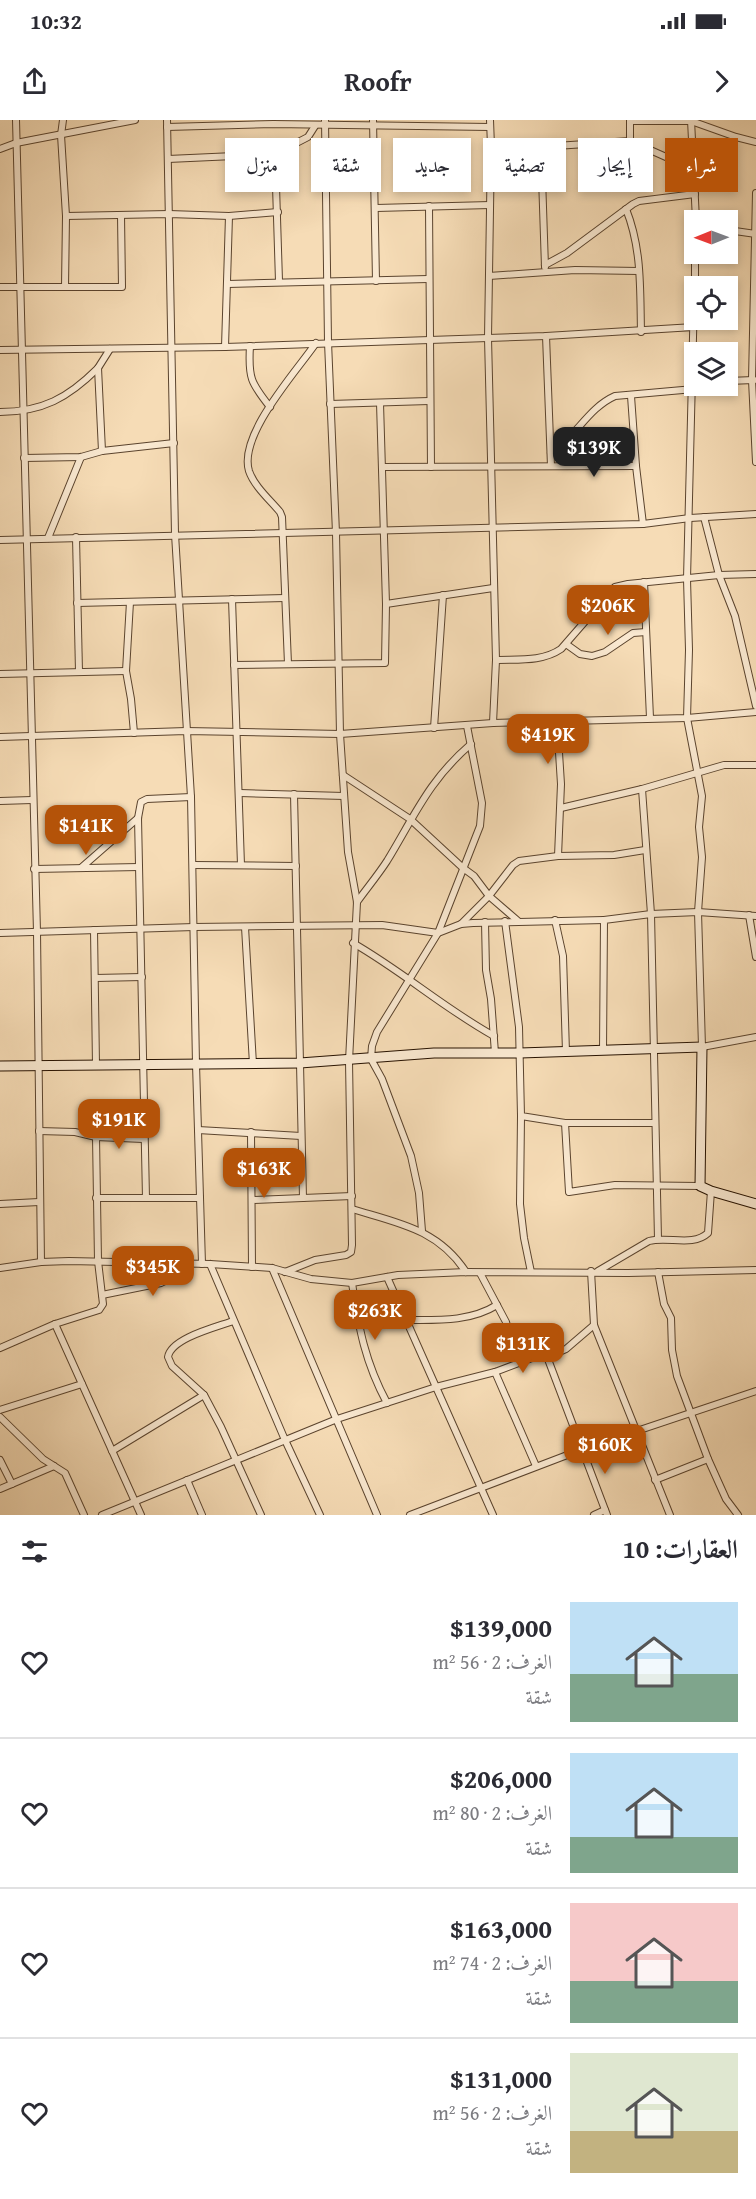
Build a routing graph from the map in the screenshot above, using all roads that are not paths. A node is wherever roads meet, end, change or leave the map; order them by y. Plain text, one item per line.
1 (16, 120) edge
2 (63, 120) edge
3 (135, 120) edge
4 (630, 120) edge
5 (691, 120) edge
6 (117, 122) edge
7 (273, 122) edge
8 (167, 123) edge
9 (325, 123) edge
10 (373, 123) edge
11 (490, 123) edge
12 (315, 126) junction
13 (61, 135) junction
14 (491, 138) edge
15 (630, 138) edge
16 (692, 138) edge
17 (299, 142) edge
18 (756, 142) edge
19 (16, 143) junction
20 (0, 148) edge
21 (225, 156) edge
22 (168, 159) junction
23 (277, 192) edge
24 (490, 192) edge
25 (543, 192) edge
26 (756, 193) edge
27 (694, 194) joint
28 (490, 205) junction
29 (429, 206) junction
30 (376, 208) junction
31 (626, 209) junction
32 (695, 210) edge
33 (278, 212) junction
34 (169, 214) junction
35 (121, 215) junction
36 (66, 216) junction
37 (229, 216) junction
38 (738, 231) edge
39 (755, 234) edge
40 (545, 265) junction
41 (639, 271) junction
42 (545, 273) junction
43 (489, 276) junction
44 (429, 279) junction
45 (376, 280) junction
46 (279, 281) junction
47 (327, 281) junction
48 (228, 284) junction
49 (0, 287) edge
50 (19, 287) junction
51 (65, 287) junction
52 (684, 328) edge
53 (640, 332) junction
54 (546, 336) junction
55 (488, 338) junction
56 (429, 340) junction
57 (328, 342) junction
58 (316, 343) junction
59 (250, 346) junction
60 (225, 347) junction
61 (172, 348) junction
62 (110, 349) junction
63 (0, 350) edge
64 (21, 350) junction
65 (98, 368) junction
66 (754, 380) edge
67 (738, 381) edge
68 (684, 387) edge
69 (631, 396) junction
70 (694, 396) edge
71 (429, 401) junction
72 (380, 403) junction
73 (330, 404) junction
74 (270, 407) junction
75 (0, 412) edge
76 (23, 412) junction
77 (174, 443) junction
78 (756, 445) edge
79 (102, 451) junction
80 (551, 453) junction
81 (81, 457) junction
82 (24, 458) junction
83 (756, 462) edge
84 (551, 466) junction
85 (636, 466) junction
86 (382, 467) junction
87 (431, 467) junction
88 (490, 467) junction
89 (756, 514) edge
90 (704, 517) junction
91 (690, 518) junction
92 (643, 524) junction
93 (491, 529) junction
94 (283, 532) junction
95 (383, 532) junction
96 (336, 533) junction
97 (175, 534) junction
98 (76, 537) junction
99 (27, 538) junction
100 (48, 538) junction
101 (0, 540) edge
102 (756, 574) edge
103 (719, 576) junction
104 (687, 579) junction
105 (644, 582) junction
106 (493, 588) junction
107 (442, 595) junction
108 (285, 598) junction
109 (232, 599) junction
110 (178, 600) junction
111 (130, 602) junction
112 (77, 603) junction
113 (386, 604) junction
114 (646, 632) junction
115 (566, 644) junction
116 (496, 660) junction
117 (288, 664) junction
118 (338, 664) junction
119 (234, 665) junction
120 (126, 671) junction
121 (79, 672) junction
122 (30, 673) junction
123 (0, 674) edge
124 (756, 706) edge
125 (756, 712) edge
126 (650, 718) junction
127 (687, 718) junction
128 (557, 722) junction
129 (493, 723) junction
130 (467, 726) junction
131 (434, 728) junction
132 (186, 731) junction
133 (238, 732) junction
134 (134, 733) junction
135 (340, 734) junction
136 (31, 736) junction
137 (0, 737) edge
138 (471, 744) junction
139 (756, 765) edge
140 (696, 774) junction
141 (343, 775) junction
142 (642, 789) junction
143 (240, 793) junction
144 (294, 794) junction
145 (344, 796) junction
146 (190, 797) junction
147 (32, 800) junction
148 (0, 801) edge
149 (561, 808) junction
150 (138, 818) junction
151 (410, 819) junction
152 (645, 850) junction
153 (558, 856) junction
154 (192, 865) junction
155 (241, 865) junction
156 (296, 866) junction
157 (139, 867) junction
158 (82, 868) junction
159 (463, 868) junction
160 (34, 869) junction
161 (489, 896) junction
162 (357, 902) junction
163 (698, 912) junction
164 (651, 914) junction
165 (752, 916) edge
166 (555, 920) junction
167 (604, 920) junction
168 (505, 921) junction
169 (518, 921) junction
170 (485, 922) junction
171 (461, 924) junction
172 (354, 925) junction
173 (298, 926) junction
174 (194, 927) junction
175 (245, 927) junction
176 (141, 928) junction
177 (94, 930) junction
178 (37, 932) junction
179 (0, 933) edge
180 (438, 933) junction
181 (353, 942) junction
182 (756, 957) edge
183 (142, 977) junction
184 (95, 978) junction
185 (410, 980) junction
186 (495, 1036) junction
187 (756, 1037) edge
188 (702, 1047) junction
189 (654, 1049) junction
190 (603, 1051) junction
191 (566, 1052) junction
192 (495, 1053) junction
193 (520, 1053) junction
194 (371, 1059) junction
195 (349, 1061) junction
196 (300, 1063) junction
197 (196, 1064) junction
198 (253, 1064) junction
199 (96, 1065) junction
200 (143, 1065) junction
201 (0, 1066) edge
202 (39, 1066) junction
203 (521, 1116) junction
204 (565, 1123) junction
205 (655, 1124) junction
206 (198, 1130) junction
207 (39, 1131) junction
208 (252, 1132) junction
209 (301, 1136) junction
210 (96, 1137) junction
211 (144, 1139) junction
212 (656, 1185) junction
213 (700, 1186) junction
214 (711, 1191) junction
215 (352, 1196) junction
216 (96, 1198) junction
217 (146, 1198) junction
218 (200, 1198) junction
219 (303, 1198) junction
220 (252, 1200) junction
221 (39, 1202) junction
222 (0, 1204) edge
223 (756, 1204) edge
224 (352, 1209) junction
225 (422, 1231) junction
226 (658, 1239) junction
227 (98, 1261) junction
228 (41, 1262) junction
229 (169, 1263) junction
230 (206, 1264) junction
231 (252, 1267) junction
232 (0, 1268) edge
233 (272, 1268) junction
234 (756, 1270) edge
235 (594, 1271) junction
236 (285, 1272) junction
237 (466, 1272) junction
238 (531, 1272) junction
239 (658, 1272) junction
240 (480, 1273) junction
241 (387, 1277) junction
242 (352, 1283) junction
243 (102, 1295) junction
244 (497, 1305) junction
245 (406, 1320) junction
246 (233, 1321) junction
247 (55, 1324) junction
248 (594, 1325) junction
249 (0, 1348) edge
250 (546, 1354) junction
251 (520, 1363) junction
252 (495, 1372) junction
253 (82, 1384) junction
254 (436, 1388) junction
255 (756, 1391) edge
256 (204, 1395) junction
257 (387, 1403) junction
258 (0, 1410) edge
259 (689, 1412) junction
260 (0, 1417) edge
261 (337, 1419) junction
262 (637, 1431) junction
263 (285, 1440) junction
264 (583, 1449) junction
265 (112, 1451) junction
266 (708, 1459) junction
267 (0, 1460) edge
268 (236, 1460) junction
269 (54, 1466) junction
270 (536, 1466) junction
271 (187, 1480) junction
272 (655, 1480) junction
273 (12, 1484) junction
274 (480, 1488) junction
275 (0, 1489) edge
276 (135, 1501) junction
277 (606, 1513) edge
278 (84, 1515) edge
279 (102, 1515) edge
280 (141, 1515) edge
281 (202, 1515) edge
282 (261, 1515) edge
283 (320, 1515) edge
284 (378, 1515) edge
285 (410, 1515) edge
286 (493, 1515) edge
287 (594, 1515) edge
288 (670, 1515) edge
289 (738, 1515) edge

1 - 19 street
2 - 13 street
3 - 6 street
4 - 5 street
4 - 15 street
5 - 16 street
5 - 18 street
6 - 13 street
7 - 8 street
7 - 12 street
8 - 22 street
9 - 10 street
9 - 12 street
9 - 47 street
10 - 11 street
10 - 30 street
11 - 14 street
12 - 17 street
13 - 19 street
13 - 36 street
19 - 20 street
19 - 50 street
21 - 22 street
22 - 34 street
23 - 33 street
24 - 28 street
25 - 40 street
26 - 39 street
27 - 31 street
27 - 32 street
28 - 29 street
28 - 43 street
29 - 30 street
29 - 44 street
30 - 45 street
31 - 40 street
31 - 41 street
33 - 37 street
33 - 46 street
34 - 35 street
34 - 37 street
34 - 61 street
35 - 36 street
35 - 51 street
36 - 51 street
37 - 48 street
38 - 39 street
39 - 66 street
40 - 42 street
41 - 42 street
41 - 53 street
42 - 43 street
43 - 55 street
44 - 45 street
44 - 56 street
45 - 47 street
46 - 47 street
46 - 48 street
47 - 57 street
48 - 60 street
49 - 50 street
50 - 51 street
50 - 64 street
52 - 53 street
53 - 54 street
54 - 55 street
54 - 80 street
55 - 56 street
55 - 88 street
56 - 57 street
56 - 71 street
57 - 58 street
57 - 73 street
58 - 59 street
58 - 74 street
59 - 60 street
59 - 74 street
60 - 61 street
61 - 62 street
61 - 77 street
62 - 64 street
62 - 65 street
63 - 64 street
64 - 76 street
65 - 76 street
65 - 79 street
66 - 67 street
66 - 78 street
68 - 69 street
69 - 80 street
69 - 85 street
70 - 91 street
71 - 72 street
71 - 87 street
72 - 73 street
72 - 86 street
73 - 96 street
74 - 94 street
75 - 76 street
76 - 82 street
77 - 79 street
77 - 97 street
78 - 83 street
79 - 81 street
80 - 84 street
81 - 82 street
81 - 100 street
82 - 99 street
84 - 85 street
84 - 88 street
85 - 92 street
86 - 87 street
86 - 95 street
87 - 88 street
88 - 93 street
89 - 90 street
90 - 91 street
90 - 103 street
91 - 92 street
91 - 104 street
92 - 93 street
93 - 95 street
93 - 106 street
94 - 96 street
94 - 97 street
94 - 108 street
95 - 96 street
95 - 113 street
96 - 118 street
97 - 98 street
97 - 110 street
98 - 100 street
98 - 112 street
99 - 100 street
99 - 101 street
99 - 122 street
102 - 103 street
103 - 104 street
103 - 124 street
104 - 105 street
104 - 127 street
105 - 114 street
105 - 115 street
106 - 107 street
106 - 116 street
107 - 113 street
107 - 131 street
108 - 109 street
108 - 117 street
109 - 110 street
109 - 119 street
110 - 111 street
110 - 132 street
111 - 112 street
111 - 120 street
112 - 121 street
113 - 118 street
114 - 115 street
114 - 126 street
115 - 116 street
116 - 129 street
117 - 118 street
117 - 119 street
118 - 135 street
119 - 133 street
120 - 121 street
120 - 134 street
121 - 122 street
122 - 123 street
122 - 136 street
125 - 127 street
126 - 127 street
126 - 128 street
127 - 140 street
128 - 129 street
128 - 149 street
129 - 130 street
130 - 131 street
130 - 138 street
131 - 135 street
132 - 133 street
132 - 134 street
132 - 146 street
133 - 135 street
133 - 143 street
134 - 136 street
135 - 141 street
136 - 137 street
136 - 147 street
138 - 151 street
138 - 159 street
139 - 140 street
140 - 142 street
140 - 163 street
141 - 145 street
141 - 151 street
142 - 149 street
142 - 152 street
143 - 144 street
143 - 155 street
144 - 145 street
144 - 156 street
145 - 162 street
146 - 150 street
146 - 154 street
147 - 148 street
147 - 160 street
149 - 153 street
150 - 157 street
150 - 158 street
151 - 159 street
151 - 162 street
152 - 153 street
152 - 164 street
153 - 161 street
154 - 155 street
154 - 174 street
155 - 156 street
156 - 173 street
157 - 158 street
157 - 176 street
158 - 160 street
159 - 161 street
159 - 180 street
160 - 178 street
161 - 169 street
161 - 171 street
162 - 172 street
163 - 164 street
163 - 165 street
163 - 188 street
164 - 167 street
164 - 189 street
165 - 182 street
166 - 167 street
166 - 169 street
166 - 191 street
167 - 190 street
168 - 169 street
168 - 170 street
168 - 193 street
170 - 171 street
170 - 186 street
171 - 180 street
172 - 173 street
172 - 180 street
172 - 181 street
173 - 175 street
173 - 196 street
174 - 175 street
174 - 176 street
174 - 197 street
175 - 198 street
176 - 177 street
176 - 183 street
177 - 178 street
177 - 184 street
178 - 179 street
178 - 202 street
180 - 185 street
181 - 185 street
181 - 195 street
183 - 184 street
183 - 200 street
184 - 199 street
185 - 186 street
185 - 194 street
186 - 192 street
187 - 188 street
188 - 189 street
188 - 213 street
189 - 190 street
189 - 205 street
190 - 191 street
191 - 193 street
192 - 193 street
192 - 194 street
193 - 203 street
194 - 195 street
194 - 225 street
195 - 196 street
195 - 215 street
196 - 198 street
196 - 209 street
197 - 198 street
197 - 200 street
197 - 206 street
199 - 200 street
199 - 202 street
200 - 211 street
201 - 202 street
202 - 207 street
203 - 204 street
203 - 238 street
204 - 205 street
204 - 212 street
205 - 212 street
206 - 208 street
206 - 218 street
207 - 210 street
207 - 221 street
208 - 209 street
208 - 220 street
209 - 219 street
210 - 211 street
210 - 216 street
211 - 217 street
212 - 213 street
212 - 226 street
213 - 214 street
214 - 223 street
214 - 226 street
215 - 219 street
215 - 224 street
216 - 217 street
216 - 227 street
217 - 218 street
218 - 230 street
219 - 220 street
220 - 231 street
221 - 222 street
221 - 228 street
224 - 225 street
224 - 236 street
225 - 237 street
226 - 235 street
227 - 228 street
227 - 229 street
227 - 243 street
228 - 232 street
229 - 230 street
229 - 243 street
230 - 231 street
230 - 246 street
231 - 233 street
233 - 236 street
233 - 261 street
234 - 239 street
235 - 238 street
235 - 239 street
235 - 248 street
236 - 242 street
237 - 240 street
237 - 241 street
238 - 240 street
239 - 259 street
240 - 244 street
241 - 242 street
241 - 245 street
242 - 257 street
243 - 247 street
244 - 245 street
244 - 251 street
245 - 254 street
246 - 256 street
246 - 263 street
247 - 249 street
247 - 253 street
248 - 250 street
248 - 262 street
250 - 251 street
250 - 264 street
251 - 252 street
252 - 254 street
252 - 270 street
253 - 258 street
253 - 265 street
254 - 257 street
254 - 274 street
255 - 259 street
256 - 265 street
256 - 268 street
257 - 261 street
259 - 262 street
259 - 266 street
260 - 269 street
261 - 263 street
261 - 284 street
262 - 264 street
262 - 272 street
263 - 268 street
263 - 283 street
264 - 270 street
264 - 277 street
265 - 276 street
266 - 272 street
266 - 289 street
267 - 273 street
268 - 271 street
268 - 282 street
269 - 273 street
269 - 278 street
270 - 274 street
271 - 276 street
271 - 281 street
272 - 288 street
273 - 275 street
274 - 285 street
274 - 286 street
276 - 279 street
276 - 280 street
277 - 287 street

